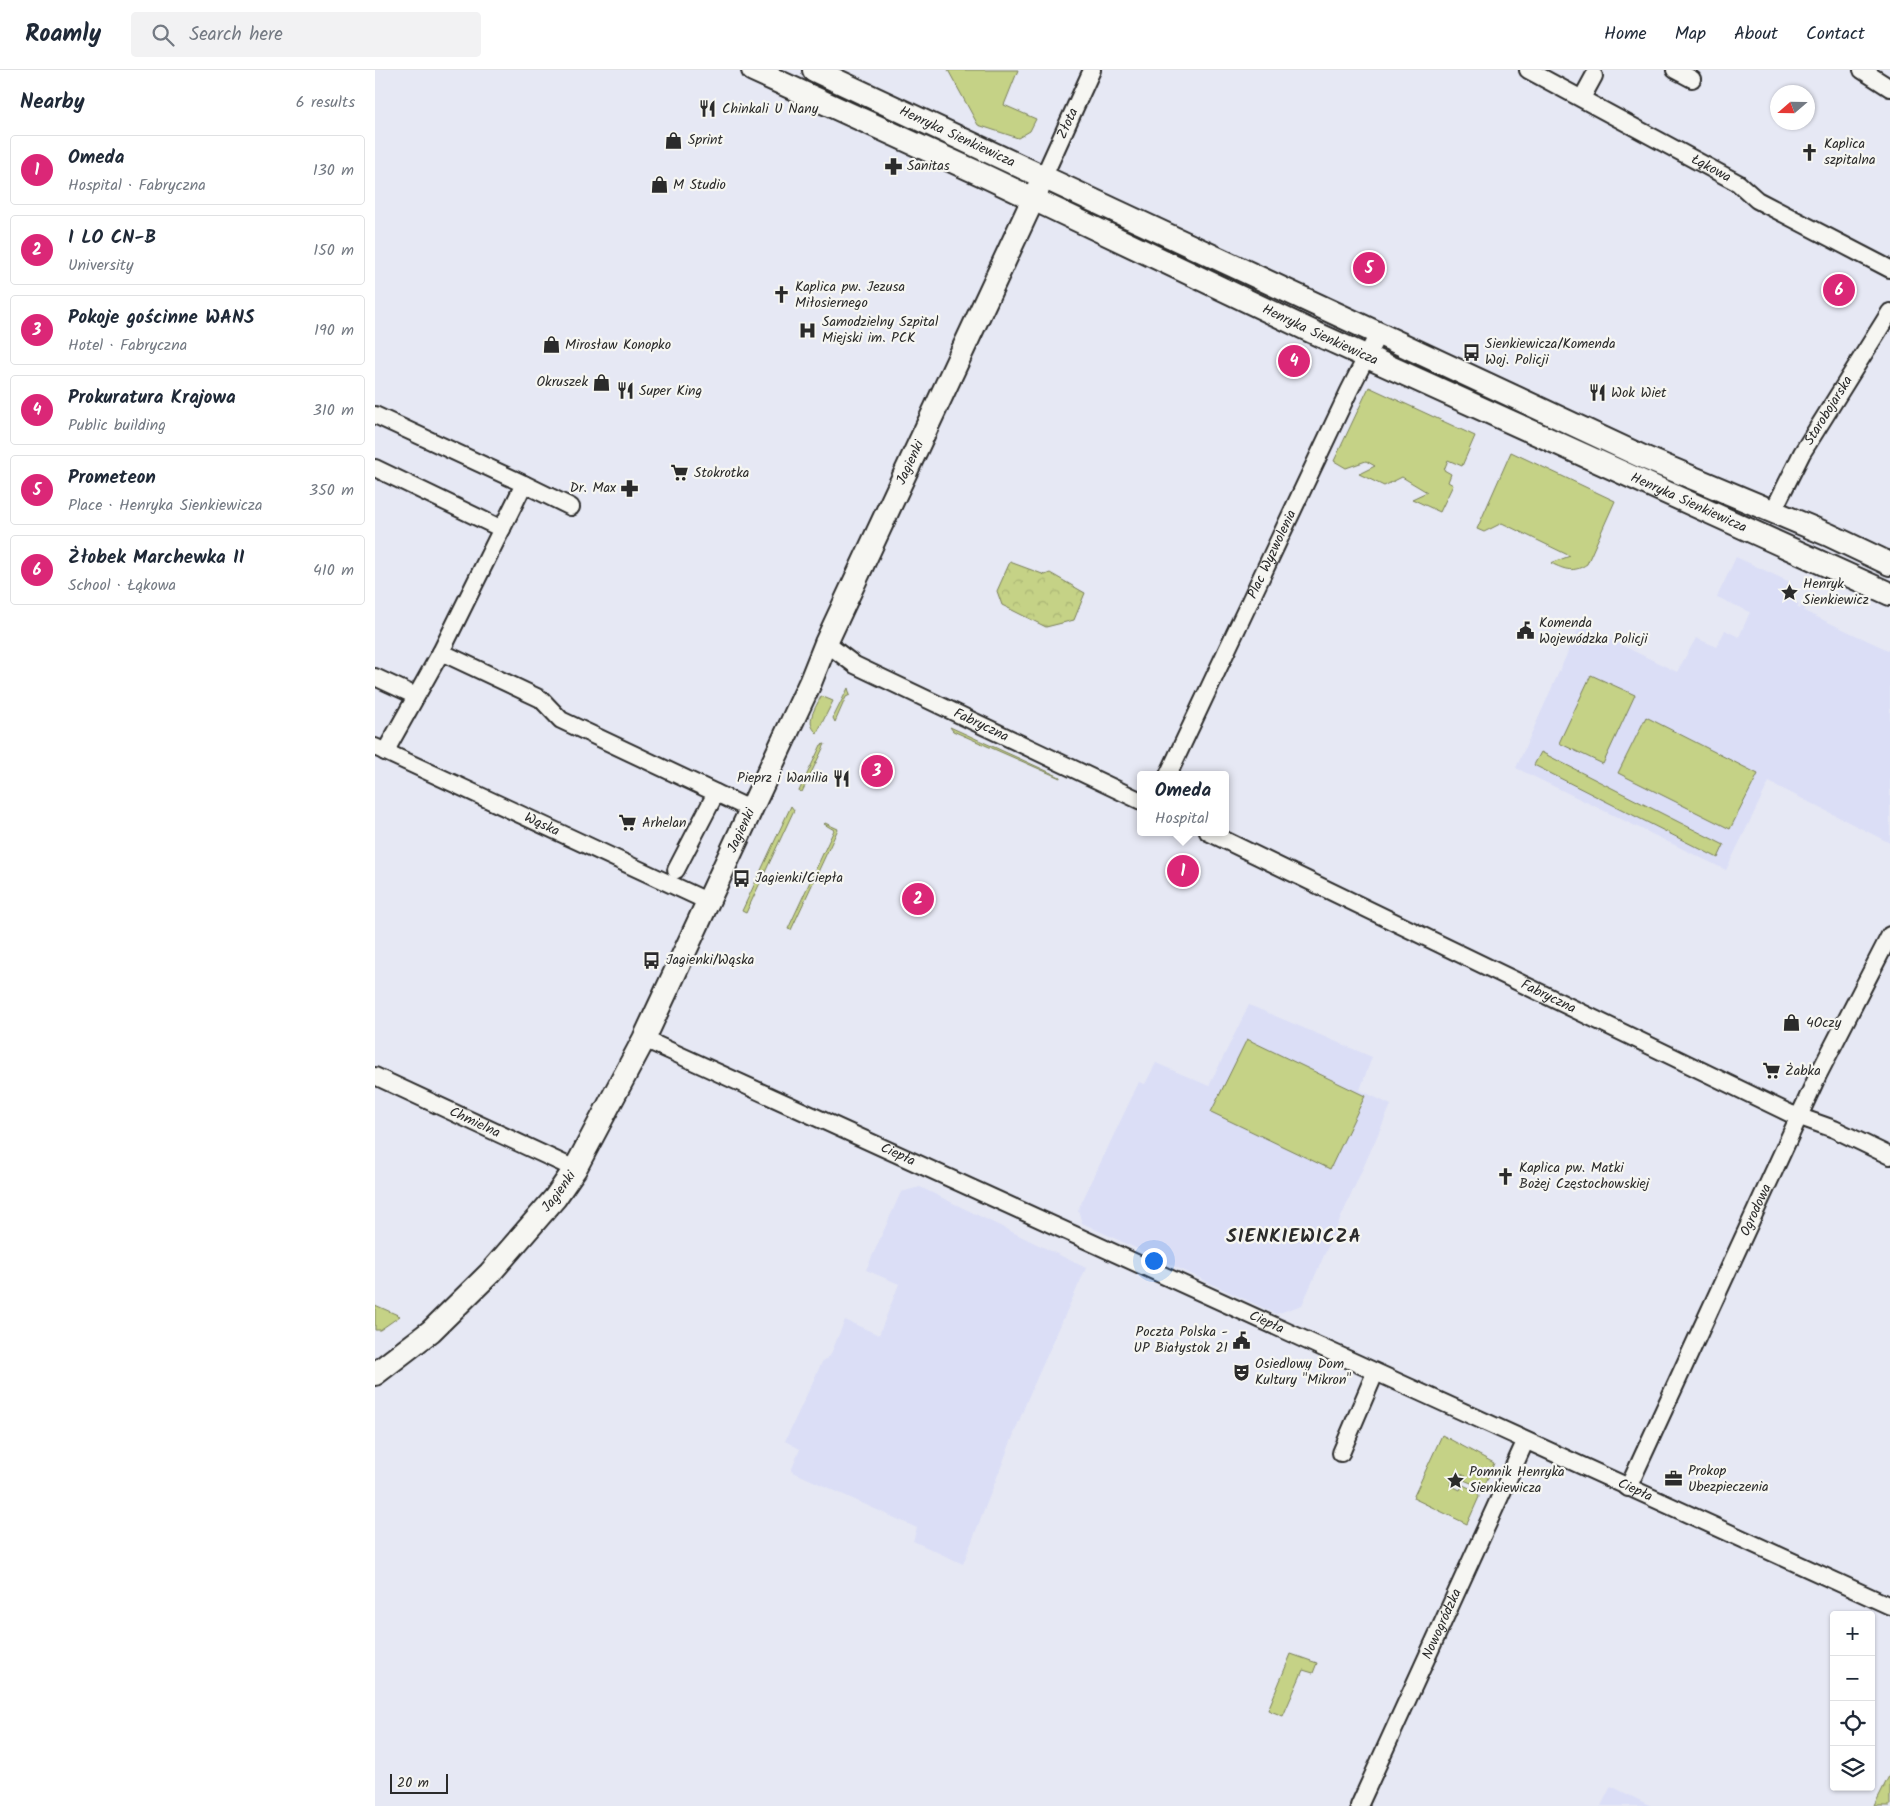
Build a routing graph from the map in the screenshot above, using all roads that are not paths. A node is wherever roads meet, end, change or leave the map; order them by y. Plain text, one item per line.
1 (814, 70) edge
2 (1092, 70) edge
3 (1528, 70) edge
4 (1675, 70) edge
5 (1862, 70) edge
6 (760, 72) edge
7 (1595, 76) dead end
8 (1692, 79) dead end
9 (1890, 88) edge
10 (1582, 98) junction
11 (929, 122) junction
12 (916, 145) junction
13 (1043, 178) junction
14 (1034, 200) junction
15 (1890, 269) edge
16 (1890, 312) edge
17 (1378, 334) junction
18 (1366, 357) junction
19 (375, 415) edge
20 (1639, 467) junction
21 (375, 468) edge
22 (524, 484) junction
23 (571, 507) dead end
24 (1773, 511) junction
25 (502, 529) junction
26 (1890, 564) edge
27 (1890, 594) edge
28 (826, 643) junction
29 (441, 652) junction
30 (375, 677) edge
31 (416, 696) junction
32 (380, 749) edge
33 (1170, 771) edge
34 (717, 794) junction
35 (1137, 799) edge
36 (750, 809) junction
37 (1215, 836) edge
38 (676, 870) dead end
39 (709, 902) junction
40 (1890, 935) edge
41 (644, 1038) junction
42 (375, 1076) edge
43 (1798, 1117) junction
44 (1890, 1156) edge
45 (575, 1169) junction
46 (1375, 1373) junction
47 (375, 1374) edge
48 (1525, 1442) junction
49 (1341, 1454) dead end
50 (1628, 1488) junction
51 (1890, 1606) edge
52 (1359, 1806) edge

1 - 11 main road, Henryka Sienkiewicza
2 - 13 street, Złota
3 - 10 street, Łąkowa
4 - 8 street
5 - 9 street
6 - 12 main road, Henryka Sienkiewicza
7 - 10 street
10 - 15 street, Łąkowa
11 - 12 main road
11 - 13 main road, Henryka Sienkiewicza
12 - 14 main road, Henryka Sienkiewicza
13 - 14 main road, Jagienki
13 - 17 main road, Henryka Sienkiewicza
14 - 18 main road, Henryka Sienkiewicza
14 - 28 main road, Jagienki
16 - 24 street, Starobojarska
17 - 18 street, Plac Wyzwolenia
17 - 20 main road, Henryka Sienkiewicza
18 - 20 main road, Henryka Sienkiewicza
18 - 33 street, Plac Wyzwolenia
19 - 22 street
20 - 24 main road, Henryka Sienkiewicza
20 - 27 main road, Henryka Sienkiewicza
21 - 25 street
22 - 23 street
22 - 25 street
24 - 26 main road, Henryka Sienkiewicza
25 - 29 street
28 - 35 street, Fabryczna
28 - 36 main road, Jagienki
29 - 31 street
29 - 34 street
30 - 31 street
31 - 32 street
32 - 39 street, Wąska
34 - 36 street
34 - 38 street
36 - 39 main road, Jagienki
37 - 43 street, Fabryczna
39 - 41 main road, Jagienki
40 - 43 street, Ogrodowa
41 - 45 main road, Jagienki
41 - 46 street, Ciepła
42 - 45 street, Chmielna
43 - 44 street, Fabryczna
43 - 50 street, Ogrodowa
45 - 47 main road, Jagienki
46 - 48 street, Ciepła
46 - 49 street
48 - 50 street, Ciepła
48 - 52 street, Nowogródzka
50 - 51 street, Ciepła

